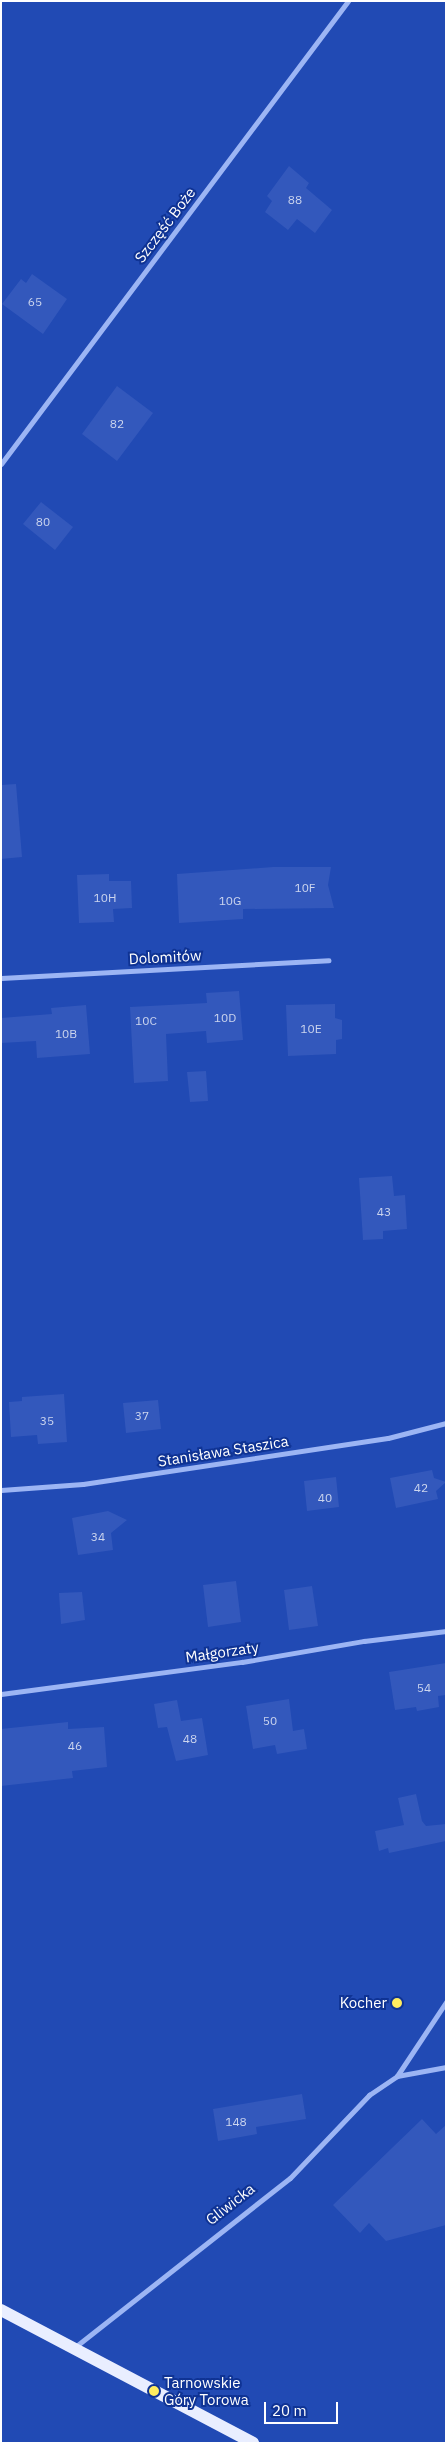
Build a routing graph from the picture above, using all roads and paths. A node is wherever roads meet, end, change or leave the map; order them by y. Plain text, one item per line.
1 (348, 1) edge
2 (1, 464) edge
3 (329, 960) dead end
4 (1, 978) edge
5 (446, 1423) edge
6 (1, 1490) edge
7 (446, 1630) edge
8 (1, 1694) edge
9 (446, 2002) edge
10 (446, 2067) edge
11 (397, 2076) junction
12 (1, 2310) edge
13 (74, 2348) junction
14 (254, 2443) edge

1 - 2 street, Szczęść Boże
3 - 4 street, Dolomitów
5 - 6 street, Stanisława Staszica
7 - 8 street, Małgorzaty
9 - 11 street, Gliwicka
10 - 11 street, Gliwicka
11 - 13 street, Gliwicka
12 - 13 main road
13 - 14 main road

